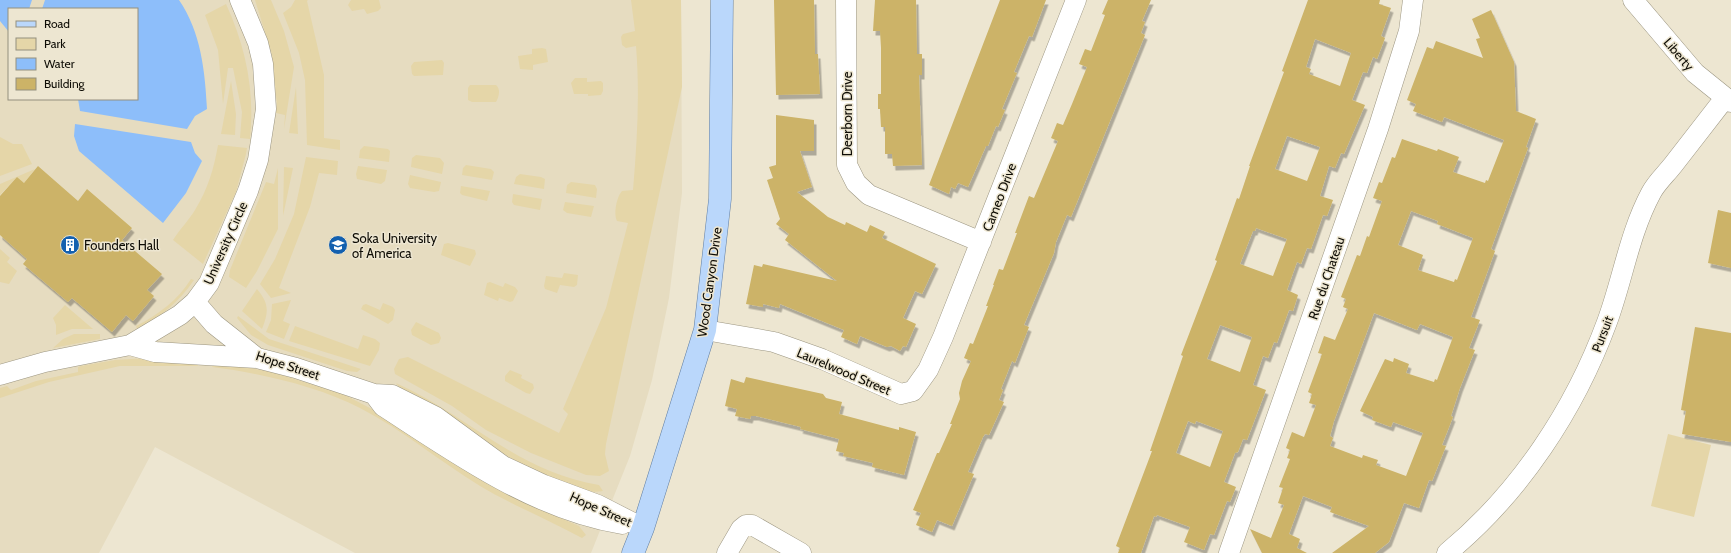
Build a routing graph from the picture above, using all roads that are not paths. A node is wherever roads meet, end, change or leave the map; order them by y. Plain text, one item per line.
1 (240, 0) edge
2 (722, 0) edge
3 (846, 0) edge
4 (1076, 0) edge
5 (1413, 0) edge
6 (1633, 0) edge
7 (1728, 100) edge
8 (981, 242) junction
9 (195, 302) junction
10 (705, 330) junction
11 (130, 345) junction
12 (257, 358) junction
13 (0, 375) edge
14 (913, 391) joint
15 (643, 528) junction
16 (632, 553) edge
17 (727, 553) edge
18 (801, 553) edge
19 (1229, 553) edge
20 (1448, 553) edge

1 - 9 street, University Circle
2 - 10 main road, Wood Canyon Drive
3 - 8 street, Deerborn Drive
4 - 8 street, Cameo Drive
5 - 19 street, Rue du Chateau
6 - 7 street, Liberty
7 - 20 street, Pursuit
8 - 14 street, Cameo Drive
9 - 11 street, University Circle
9 - 12 street, Hope Street
10 - 14 street, Laurelwood Street
10 - 15 main road, Wood Canyon Drive
11 - 12 street
11 - 13 street, University Circle
12 - 15 street, Hope Street
15 - 16 main road, Wood Canyon Drive
17 - 18 street

